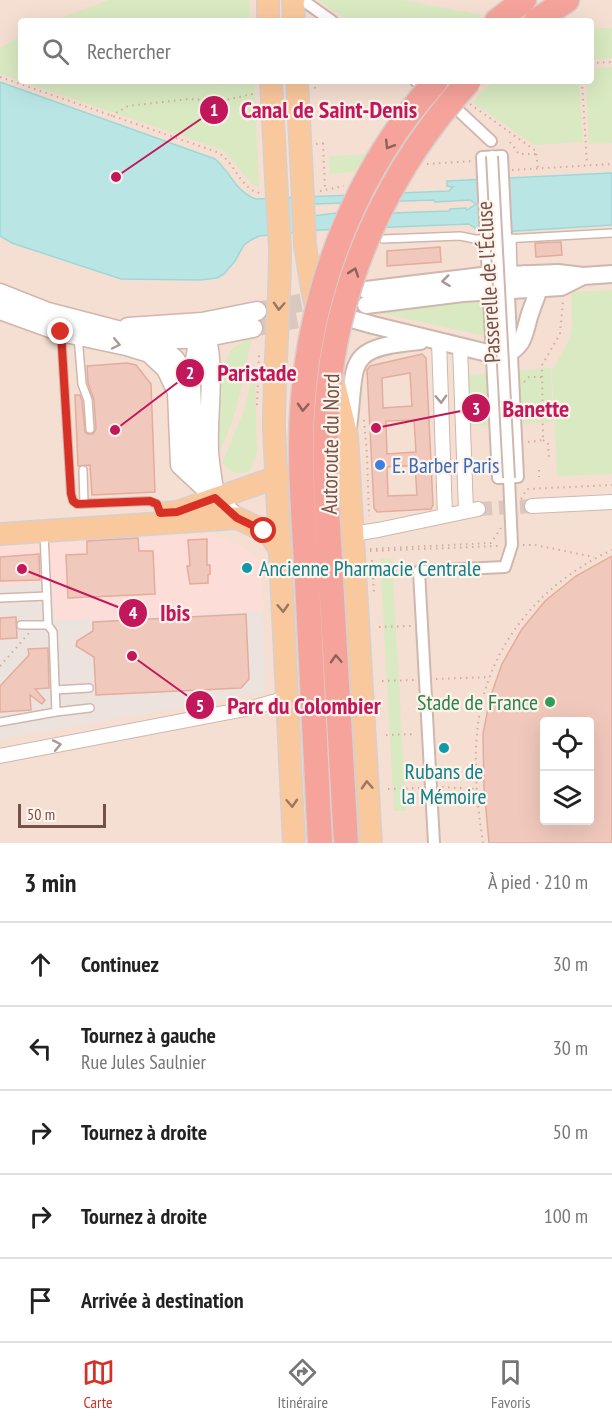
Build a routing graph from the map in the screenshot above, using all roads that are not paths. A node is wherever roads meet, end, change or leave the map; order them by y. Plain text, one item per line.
1 (268, 0) edge
2 (524, 0) edge
3 (567, 0) edge
4 (301, 2) edge
5 (268, 18) edge
6 (295, 18) edge
7 (327, 18) edge
8 (501, 18) edge
9 (540, 18) edge
10 (297, 84) edge
11 (421, 84) edge
12 (264, 87) edge
13 (469, 92) edge
14 (459, 112) dead end
15 (491, 141) dead end
16 (492, 156) dead end
17 (612, 233) edge
18 (512, 238) junction
19 (383, 239) dead end
20 (612, 274) edge
21 (584, 276) junction
22 (519, 280) junction
23 (539, 289) junction
24 (0, 293) edge
25 (313, 294) junction
26 (366, 298) tunnel mouth
27 (0, 310) edge
28 (529, 318) junction
29 (111, 328) junction
30 (232, 332) junction
31 (202, 333) junction
32 (69, 334) junction
33 (152, 339) junction
34 (436, 340) junction
35 (460, 346) junction
36 (210, 362) junction
37 (191, 385) junction
38 (90, 429) dead end
39 (347, 436) junction
40 (83, 470) dead end
41 (349, 474) junction
42 (278, 477) junction
43 (195, 479) junction
44 (215, 498) junction
45 (612, 502) edge
46 (84, 504) junction
47 (532, 506) tunnel mouth
48 (160, 513) junction
49 (445, 516) junction
50 (227, 519) junction
51 (0, 524) edge
52 (44, 530) junction
53 (0, 534) edge
54 (352, 534) junction
55 (280, 550) junction
56 (365, 554) junction
57 (47, 596) junction
58 (0, 598) edge
59 (21, 625) dead end
60 (48, 625) junction
61 (89, 688) dead end
62 (56, 690) junction
63 (287, 698) junction
64 (90, 708) dead end
65 (56, 712) junction
66 (0, 723) edge
67 (0, 756) edge
68 (294, 843) edge
69 (320, 843) edge
70 (346, 843) edge
71 (371, 843) edge
72 (434, 843) edge

1 - 5 main road
2 - 8 highway
3 - 9 highway
4 - 6 main road
4 - 7 street
10 - 25 main road, bridge
11 -> 69 highway, Autoroute du Nord, bridge
12 -> 42 main road, bridge
70 -> 13 highway, Autoroute du Nord, bridge
14 - 15 street
16 - 72 street, Passerelle de l'Écluse, bridge
17 - 18 lane
18 - 19 lane
18 - 22 lane
20 - 21 street
21 - 22 street
21 - 23 street
22 - 23 street
22 - 26 street
22 - 28 street
23 - 28 street
24 - 29 main road
25 - 34 street
25 - 39 main road
27 - 32 main road
28 - 35 street
29 - 31 main road
29 - 33 main road
30 - 31 main road
30 - 31 main road
30 - 36 main road
31 - 33 main road
31 - 36 main road
31 - 37 main road
32 - 38 lane
32 -> 43 main road
32 - 46 lane
33 - 37 main road
34 - 35 street
34 - 39 street
34 -> 49 street
35 - 49 street
36 - 44 main road
37 - 43 main road
39 - 41 main road
40 - 46 lane
41 - 42 main road
41 - 54 main road
42 - 44 main road
42 - 55 main road
43 - 44 main road
44 - 48 main road
44 - 50 main road
45 - 47 street
46 - 48 lane
48 - 51 main road
49 - 54 street
50 - 52 main road
50 - 55 main road
52 - 53 main road
52 - 57 lane
54 - 56 main road
55 - 56 main road
55 -> 63 main road
71 -> 56 main road
57 - 58 lane
57 - 60 lane
59 - 60 lane
60 - 62 lane
61 - 62 lane
62 - 65 lane
67 -> 63 street
63 -> 68 main road
64 - 65 lane
65 - 66 lane

